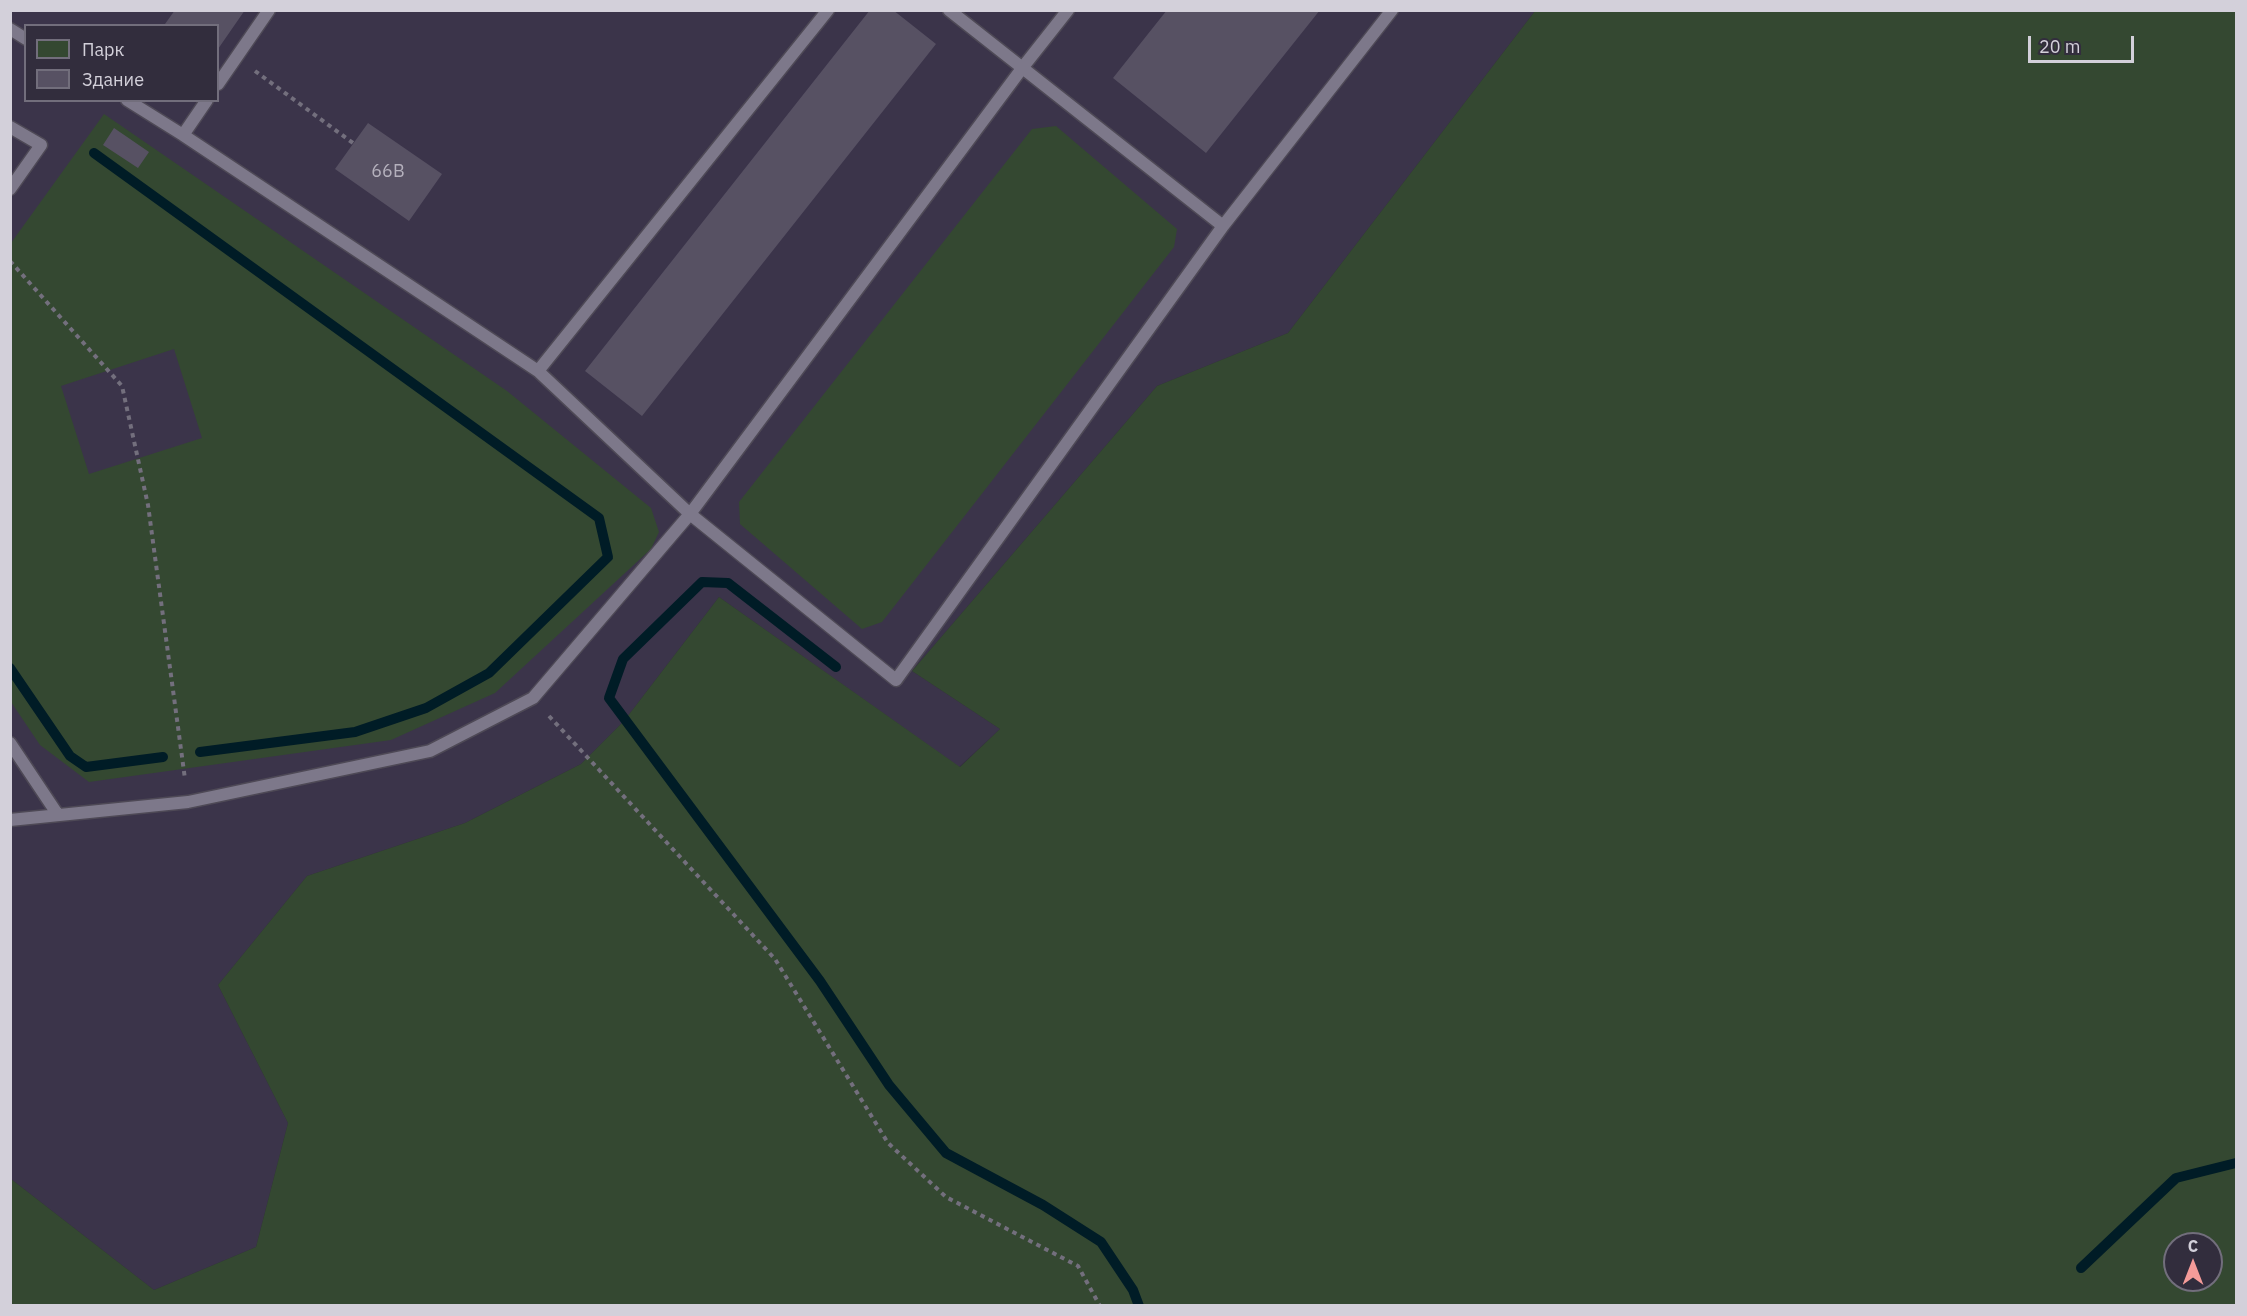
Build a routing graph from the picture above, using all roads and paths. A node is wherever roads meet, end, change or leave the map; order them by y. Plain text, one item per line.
1 (269, 10) edge
2 (828, 10) edge
3 (949, 10) edge
4 (1068, 10) edge
5 (1392, 10) edge
6 (10, 30) edge
7 (24, 38) edge
8 (236, 57) junction
9 (1023, 67) junction
10 (219, 82) edge
11 (130, 102) edge
12 (206, 102) edge
13 (10, 127) edge
14 (183, 135) junction
15 (353, 143) dead end
16 (10, 189) edge
17 (1223, 226) junction
18 (10, 261) edge
19 (538, 371) junction
20 (690, 514) junction
21 (532, 698) junction
22 (10, 742) edge
23 (188, 802) junction
24 (58, 815) junction
25 (10, 820) edge
26 (1100, 1305) edge

1 - 8 lane
2 - 19 lane
3 - 9 lane
4 - 9 lane
5 - 17 lane
6 - 7 lane
8 - 10 lane
8 - 15 path
9 - 17 lane
9 - 20 lane
11 - 14 lane
12 - 14 lane
13 - 16 lane
14 - 19 lane
17 - 20 lane
18 - 23 path
19 - 20 lane
20 - 21 lane
21 - 23 lane
21 - 26 path
22 - 24 lane
23 - 24 lane
24 - 25 lane

